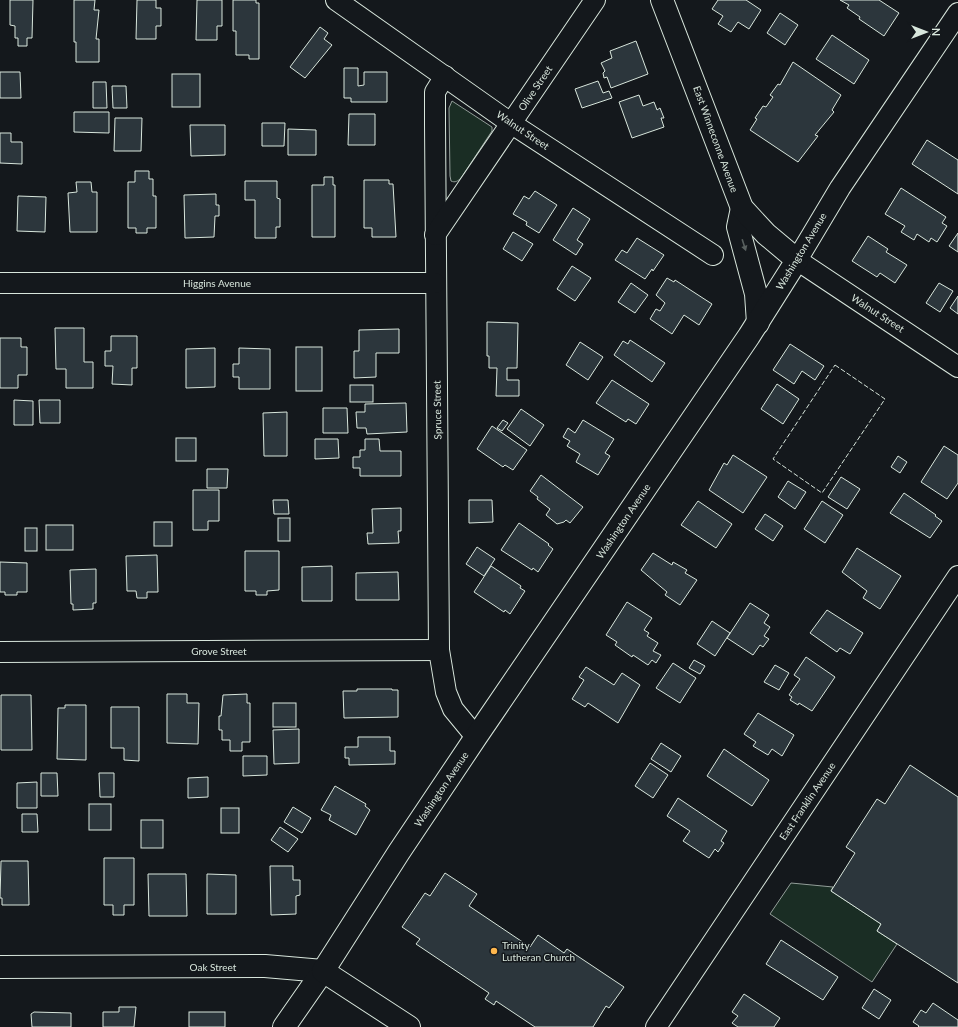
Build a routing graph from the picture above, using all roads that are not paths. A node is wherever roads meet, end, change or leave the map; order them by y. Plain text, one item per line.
1 (336, 0) edge
2 (595, 0) edge
3 (662, 0) edge
4 (958, 13) edge
5 (445, 76) junction
6 (512, 124) junction
7 (742, 208) junction
8 (435, 235) junction
9 (713, 255) dead end
10 (797, 260) junction
11 (0, 283) edge
12 (435, 283) junction
13 (758, 323) junction
14 (958, 367) edge
15 (958, 576) edge
16 (439, 650) junction
17 (0, 652) edge
18 (476, 737) junction
19 (0, 967) edge
20 (323, 970) junction
21 (284, 1027) edge
22 (409, 1027) edge
23 (656, 1027) edge

1 - 5 street, Walnut Street
2 - 6 street, Olive Street
3 - 7 main road, East Winneconne Avenue
4 - 10 street, Washington Avenue
5 - 6 street, Walnut Street
5 - 8 street, Spruce Street
6 - 8 street, Olive Street
6 - 9 street, Walnut Street
7 - 10 main road, East Winneconne Avenue
7 -> 13 main road
8 - 12 street, Spruce Street
10 - 13 main road, Washington Avenue
10 - 14 street, Walnut Street
11 - 12 street, Higgins Avenue
12 - 16 street, Spruce Street
13 - 18 main road, Washington Avenue
15 - 23 street, East Franklin Avenue
16 - 17 street, Grove Street
16 - 18 street, Spruce Street
18 - 20 main road, Washington Avenue
19 - 20 main road, Oak Street
20 - 21 main road, Washington Avenue
20 - 22 main road, Oak Street

